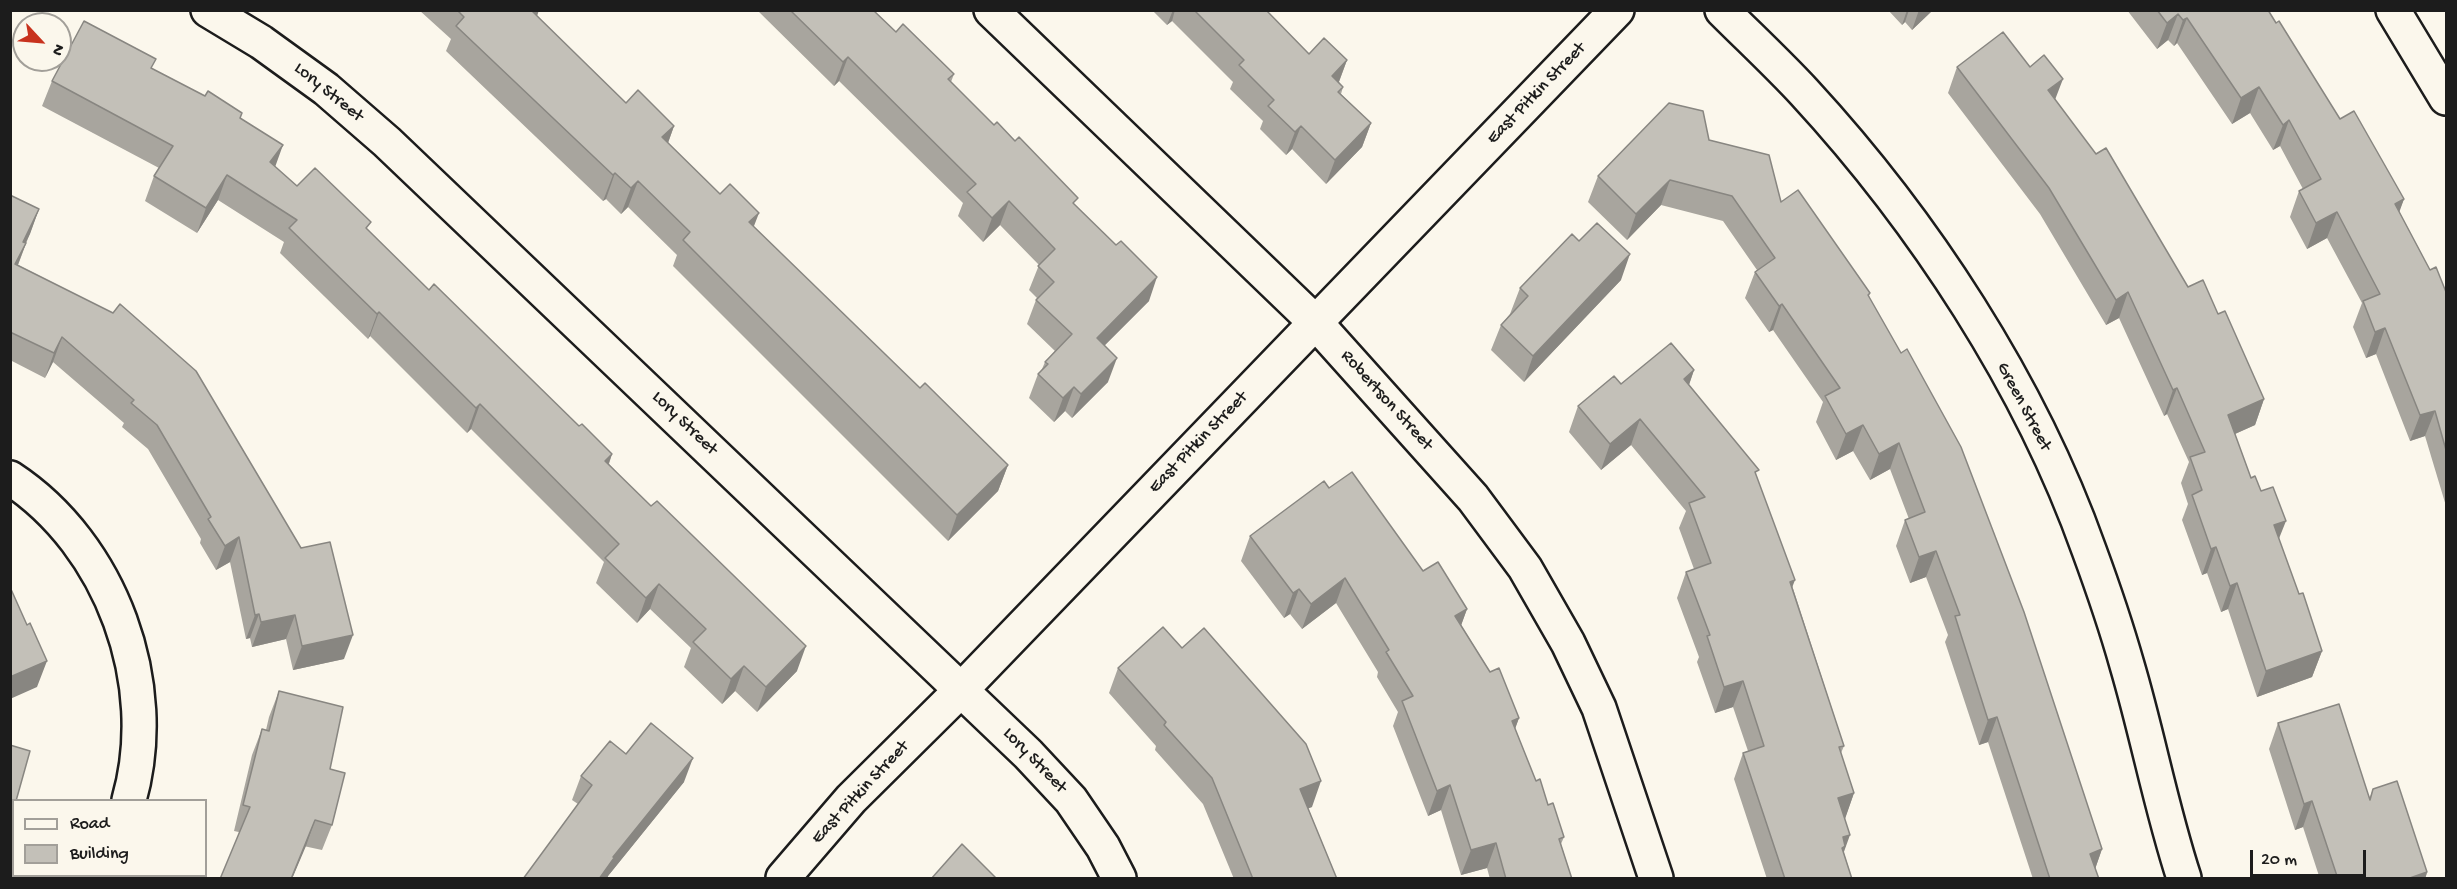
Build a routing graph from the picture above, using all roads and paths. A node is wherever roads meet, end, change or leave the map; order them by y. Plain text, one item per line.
1 (208, 10) edge
2 (991, 10) edge
3 (1617, 10) edge
4 (1722, 10) edge
5 (2392, 10) edge
6 (2446, 98) edge
7 (1316, 323) junction
8 (10, 478) edge
9 (962, 689) junction
10 (130, 799) edge
11 (783, 879) edge
12 (1119, 879) edge
13 (1656, 879) edge
14 (2184, 879) edge

1 - 9 street, Lory Street
2 - 7 street, Robertson Street
3 - 7 street, East Pitkin Street
4 - 14 street, Green Street
5 - 6 street
7 - 9 street, East Pitkin Street
7 - 13 street, Robertson Street
8 - 10 street
9 - 11 street, East Pitkin Street
9 - 12 street, Lory Street

